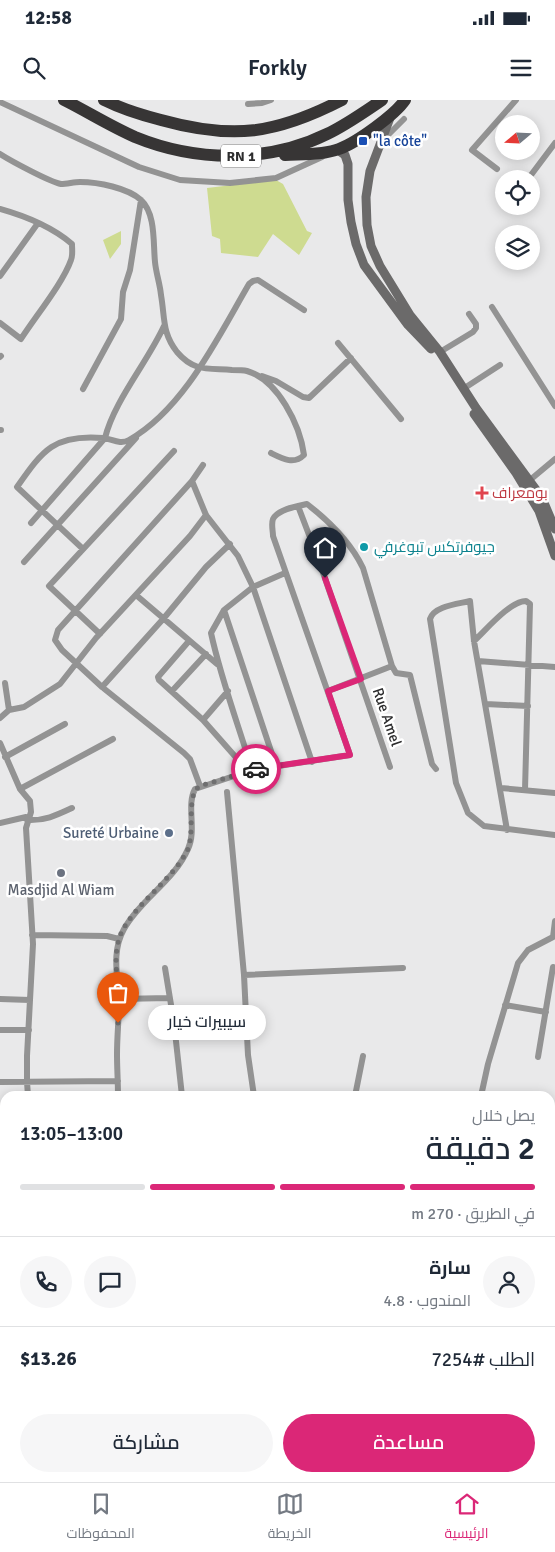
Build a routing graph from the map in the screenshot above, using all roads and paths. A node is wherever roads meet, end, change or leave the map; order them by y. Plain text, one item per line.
1 (64, 100) edge
2 (104, 100) edge
3 (271, 100) edge
4 (342, 100) edge
5 (382, 100) edge
6 (405, 100) edge
7 (516, 100) edge
8 (0, 102) edge
9 (248, 104) dead end
10 (392, 113) junction
11 (404, 119) dead end
12 (555, 144) edge
13 (378, 145) junction
14 (338, 150) junction
15 (0, 154) edge
16 (247, 156) junction
17 (498, 169) dead end
18 (535, 170) edge
19 (141, 200) junction
20 (0, 209) edge
21 (38, 223) junction
22 (0, 276) edge
23 (492, 307) dead end
24 (304, 310) dead end
25 (469, 314) dead end
26 (0, 323) edge
27 (164, 326) junction
28 (338, 343) dead end
29 (440, 352) junction
30 (351, 358) junction
31 (500, 366) dead end
32 (199, 368) junction
33 (247, 371) junction
34 (83, 389) dead end
35 (463, 389) junction
36 (555, 406) edge
37 (401, 419) dead end
38 (146, 428) junction
39 (105, 438) junction
40 (174, 451) dead end
41 (271, 453) dead end
42 (555, 459) edge
43 (203, 465) dead end
44 (530, 480) junction
45 (192, 481) junction
46 (298, 506) junction
47 (42, 511) junction
48 (206, 515) junction
49 (31, 524) dead end
50 (57, 524) junction
51 (555, 529) edge
52 (230, 544) junction
53 (83, 549) junction
54 (555, 556) edge
55 (24, 562) dead end
56 (285, 573) junction
57 (253, 587) junction
58 (136, 596) junction
59 (224, 610) junction
60 (75, 611) junction
61 (164, 618) junction
62 (100, 634) junction
63 (189, 641) junction
64 (474, 641) junction
65 (206, 654) junction
66 (478, 661) junction
67 (76, 664) junction
68 (528, 664) junction
69 (218, 665) junction
70 (392, 666) junction
71 (555, 667) edge
72 (361, 679) junction
73 (5, 684) dead end
74 (102, 687) junction
75 (172, 691) junction
76 (228, 691) junction
77 (328, 691) junction
78 (486, 704) junction
79 (528, 706) junction
80 (9, 710) junction
81 (0, 718) edge
82 (204, 720) junction
83 (65, 724) dead end
84 (113, 740) dead end
85 (0, 743) edge
86 (5, 757) junction
87 (312, 762) junction
88 (276, 766) junction
89 (390, 767) dead end
90 (436, 769) dead end
91 (250, 770) junction
92 (200, 786) junction
93 (501, 788) junction
94 (20, 789) junction
95 (526, 790) junction
96 (226, 792) dead end
97 (555, 793) edge
98 (72, 808) dead end
99 (28, 820) junction
100 (0, 824) edge
101 (507, 830) junction
102 (555, 835) edge
103 (555, 921) edge
104 (32, 935) junction
105 (119, 939) junction
106 (553, 967) dead end
107 (165, 968) dead end
108 (403, 968) dead end
109 (244, 975) junction
110 (169, 998) junction
111 (0, 999) edge
112 (119, 999) junction
113 (30, 1000) junction
114 (505, 1006) junction
115 (546, 1012) junction
116 (0, 1030) edge
117 (29, 1030) junction
118 (363, 1056) dead end
119 (538, 1057) dead end
120 (118, 1081) junction
121 (0, 1082) edge
122 (27, 1082) junction
123 (28, 1091) edge
124 (118, 1091) edge
125 (181, 1091) edge
126 (253, 1091) edge
127 (356, 1091) edge
128 (482, 1091) edge

1 - 16 highway, RN 1
2 - 4 highway, RN 1
3 - 9 street
5 - 16 highway, RN 1
6 - 10 highway
7 - 17 street
8 - 14 street
10 - 13 street
10 - 14 highway
11 - 13 street
12 - 18 street
13 - 29 street
14 - 16 highway
14 - 54 street
15 - 19 street
19 - 27 street
19 - 34 street
20 - 21 street
21 - 22 street
21 - 26 street
23 - 36 street
24 - 32 street
25 - 29 street
27 - 32 street
27 - 39 street
28 - 30 street
29 - 35 street
30 - 33 street
30 - 37 street
31 - 35 street
32 - 33 street
32 - 38 street
33 - 41 street
35 - 44 street
38 - 39 street
38 - 50 street
39 - 47 street
39 - 47 street
40 - 53 street
42 - 44 street
43 - 45 street
44 - 51 street
45 - 48 street
45 - 60 street
46 - 56 street
46 - 70 street
46 - 72 street, Rue Amel
47 - 49 street
47 - 50 street
48 - 52 street
48 - 58 street
50 - 53 street
50 - 55 street
52 - 57 street
52 - 61 street
53 - 60 street
56 - 57 street
56 - 77 street
57 - 59 street
57 - 87 street
58 - 61 street
58 - 62 street
59 - 69 street
59 - 88 street
60 - 62 street
60 - 67 street
61 - 63 street
61 - 74 street
62 - 67 street
63 - 65 street
63 - 75 street
64 - 66 street
64 - 68 street
64 - 101 street
65 - 69 street
65 - 75 street
66 - 68 street
66 - 78 street
67 - 74 street
67 - 80 street
68 - 71 street
68 - 79 street
69 - 76 street
70 - 72 street
70 - 90 street
72 - 77 street
72 - 89 street, Rue Amel
73 - 80 street
74 - 92 street
75 - 82 street
76 - 82 street
76 - 91 street
77 - 87 street
78 - 79 street
78 - 93 street
79 - 95 street
80 - 81 street
82 - 91 street
83 - 86 street
84 - 94 street
85 - 86 street
86 - 94 street
87 - 88 street
88 - 91 street
91 - 92 street
92 - 105 street
93 - 95 street
93 - 101 street
94 - 99 street
95 - 97 street
96 - 109 street
98 - 99 street
99 - 100 street
99 - 104 street
101 - 102 street
103 - 114 street
104 - 105 street
104 - 113 street
105 - 112 street
106 - 115 street
107 - 110 street
108 - 109 street
109 - 126 street
110 - 112 street
110 - 125 street
111 - 113 street
112 - 120 street
113 - 117 street
114 - 115 street
114 - 128 street
115 - 119 street
116 - 117 street
117 - 122 street
118 - 127 street
120 - 122 street
120 - 124 street
121 - 122 street
122 - 123 street

